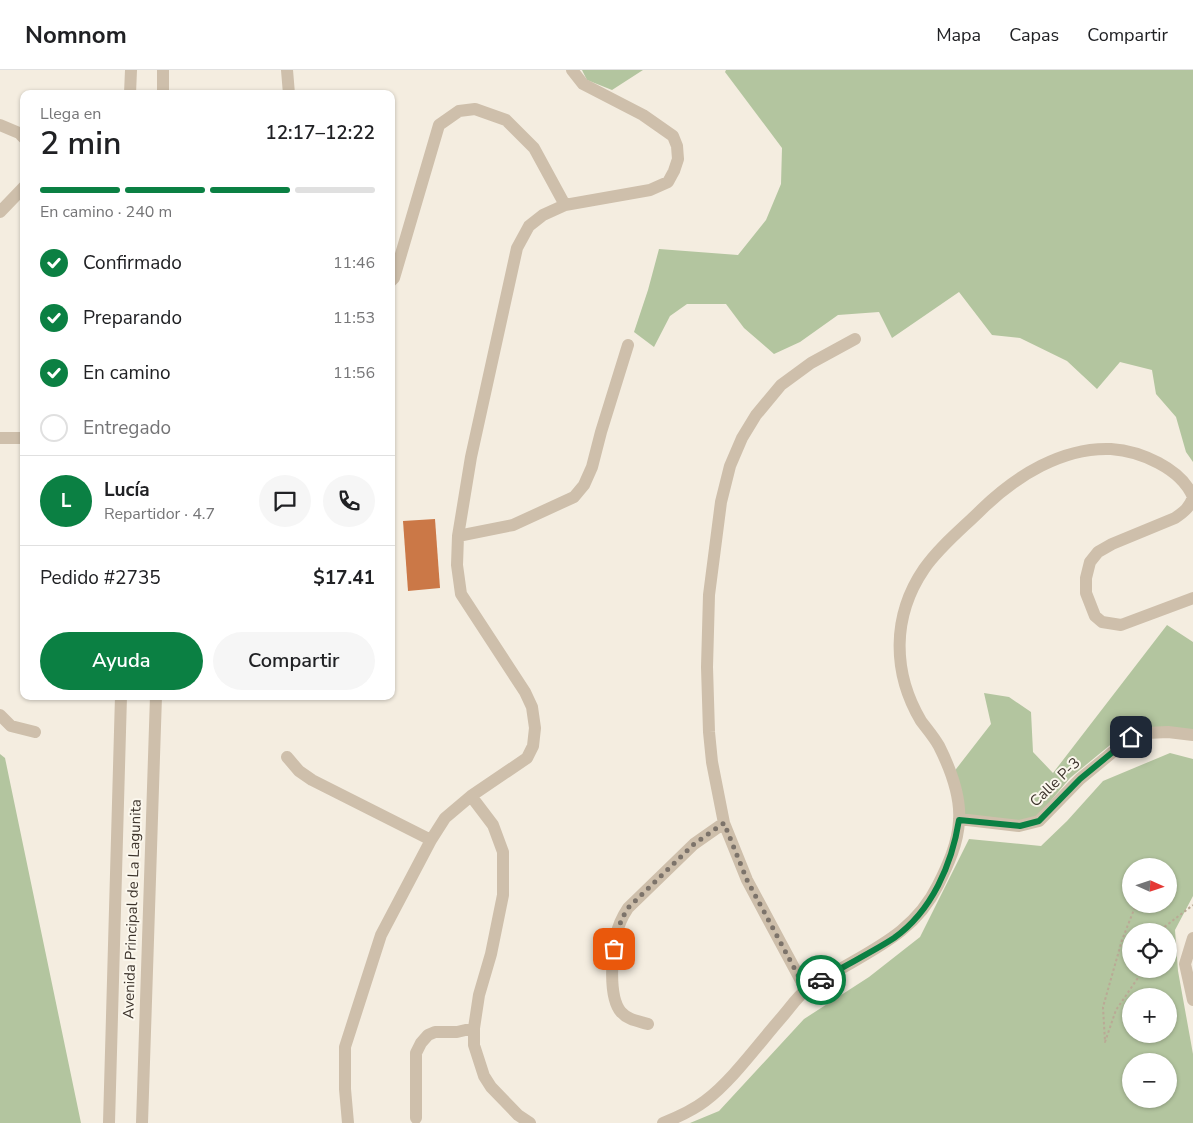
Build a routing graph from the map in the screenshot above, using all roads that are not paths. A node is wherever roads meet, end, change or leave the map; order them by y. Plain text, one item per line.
1 (131, 70) edge
2 (163, 70) edge
3 (286, 70) edge
4 (572, 70) edge
5 (130, 90) edge
6 (163, 90) edge
7 (288, 90) edge
8 (0, 125) edge
9 (20, 134) edge
10 (20, 191) edge
11 (565, 205) junction
12 (0, 212) edge
13 (395, 275) edge
14 (854, 339) dead end
15 (628, 345) dead end
16 (0, 438) edge
17 (20, 438) edge
18 (1193, 497) edge
19 (458, 536) junction
20 (1193, 598) edge
21 (121, 700) edge
22 (156, 700) edge
23 (0, 715) edge
24 (35, 732) dead end
25 (1193, 735) edge
26 (286, 757) dead end
27 (471, 796) junction
28 (959, 820) junction
29 (724, 823) junction
30 (431, 840) junction
31 (1193, 938) edge
32 (806, 990) junction
33 (1193, 1000) edge
34 (648, 1024) dead end
35 (474, 1028) junction
36 (416, 1118) dead end
37 (109, 1123) edge
38 (142, 1123) edge
39 (348, 1123) edge
40 (530, 1123) edge
41 (663, 1123) edge

1 - 5 street
2 - 6 street
3 - 7 street
4 - 11 street
8 - 9 street
10 - 12 street
11 - 13 street
11 - 19 street
14 - 29 street
15 - 19 street
16 - 17 street
18 - 20 street
18 - 28 street
19 - 27 street
21 - 37 street, Avenida Principal de La Lagunita
22 - 38 street, Avenida Principal de La Lagunita
23 - 24 street
25 - 28 street, Calle P-3
26 - 30 street
27 - 30 street
27 - 35 street
28 - 32 street
29 - 32 street
29 - 34 street
30 - 39 street
31 - 33 street
32 - 41 street
35 - 36 street
35 - 40 street

